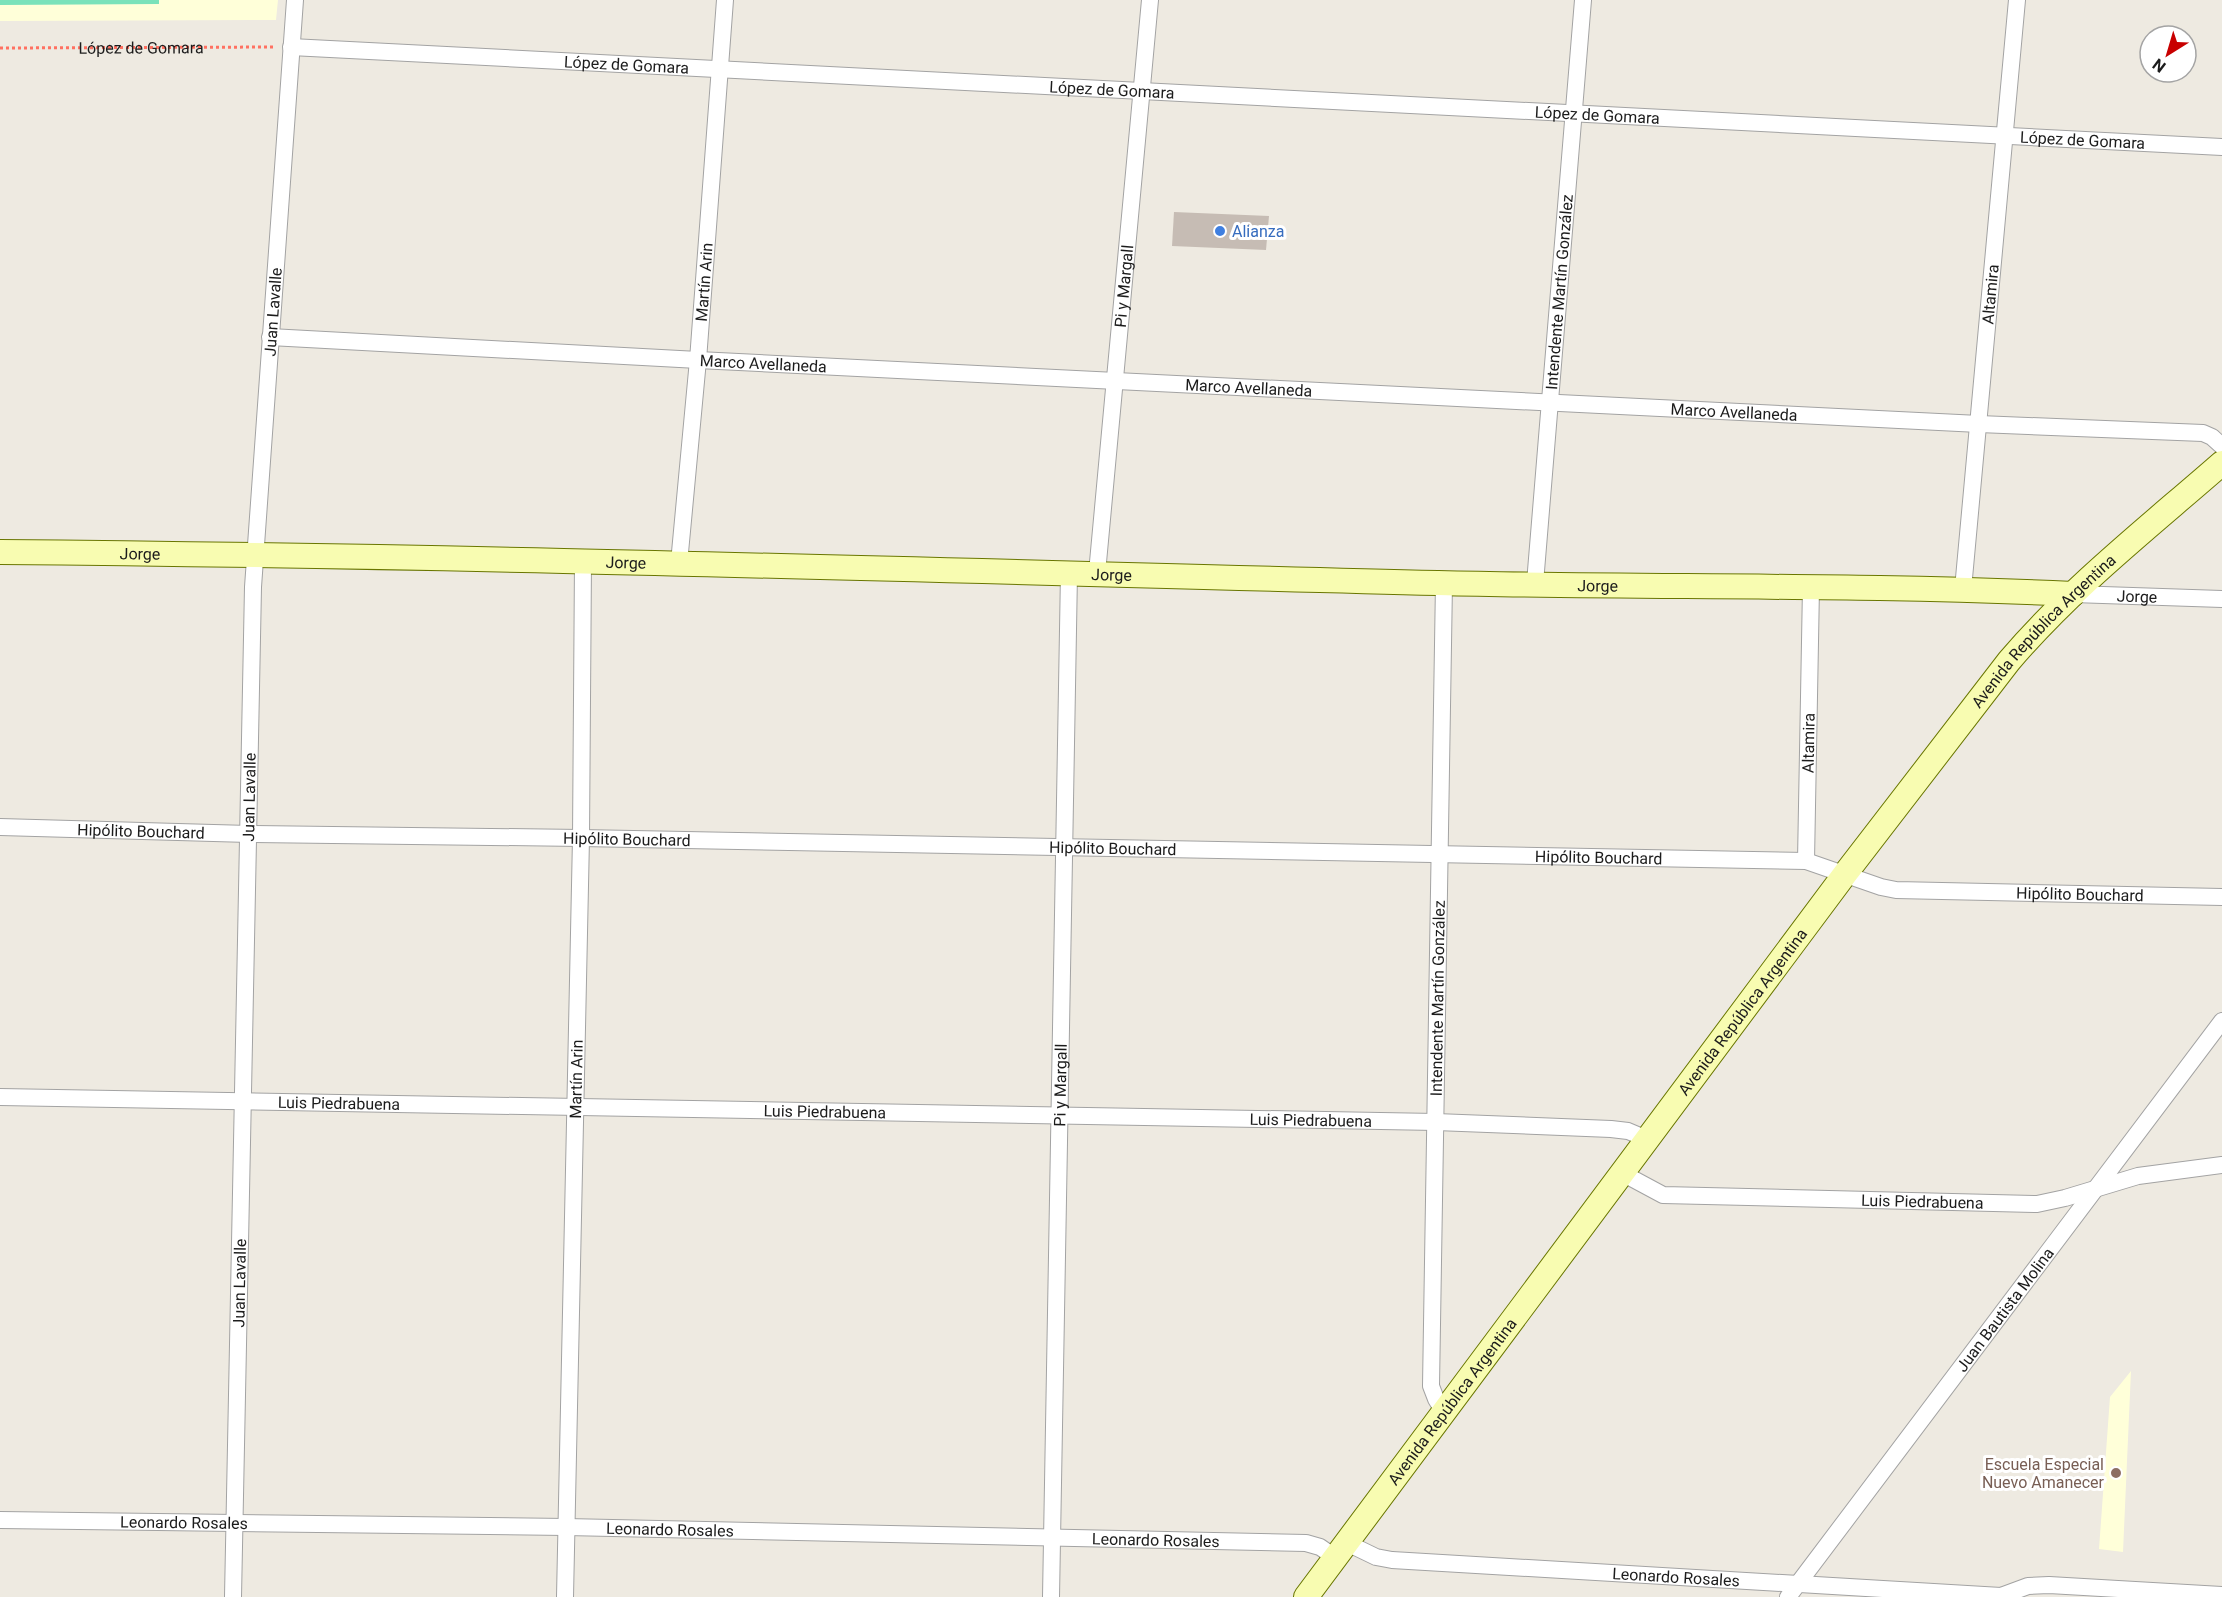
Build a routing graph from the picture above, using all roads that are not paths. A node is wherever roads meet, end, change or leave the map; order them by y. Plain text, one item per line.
1 (295, 0) edge
2 (725, 0) edge
3 (1150, 0) edge
4 (1583, 0) edge
5 (2017, 0) edge
6 (291, 47) junction
7 (720, 70) junction
8 (1143, 90) junction
9 (1574, 115) junction
10 (2005, 136) junction
11 (2222, 147) edge
12 (270, 336) junction
13 (698, 360) junction
14 (1116, 380) junction
15 (1549, 401) junction
16 (1979, 424) junction
17 (2222, 446) edge
18 (2222, 463) edge
19 (0, 552) edge
20 (255, 554) junction
21 (583, 561) junction
22 (679, 563) junction
23 (1069, 573) junction
24 (1097, 573) junction
25 (1444, 583) junction
26 (1534, 583) junction
27 (1811, 587) junction
28 (1963, 589) junction
29 (2073, 594) junction
30 (2222, 599) edge
31 (0, 827) edge
32 (249, 834) junction
33 (581, 838) junction
34 (1065, 847) junction
35 (1440, 854) junction
36 (1806, 861) junction
37 (1845, 874) junction
38 (2222, 897) edge
39 (2222, 1021) edge
40 (0, 1097) edge
41 (242, 1102) junction
42 (576, 1107) junction
43 (1060, 1115) junction
44 (1436, 1122) junction
45 (1647, 1139) junction
46 (2222, 1165) edge
47 (1622, 1173) junction
48 (2095, 1189) junction
49 (1444, 1412) junction
50 (0, 1520) edge
51 (234, 1522) junction
52 (566, 1527) junction
53 (1053, 1538) junction
54 (1341, 1550) junction
55 (1793, 1591) edge
56 (2222, 1595) edge
57 (233, 1597) edge
58 (565, 1597) edge
59 (1051, 1597) edge
60 (1306, 1597) edge
61 (2001, 1597) edge

1 - 6 street, Juan Lavalle
2 - 7 street, Martín Arin
3 - 8 street, Pi y Margall
4 - 9 street, Intendente Martín González
5 - 10 street, Altamira
6 - 7 street, López de Gomara
6 - 12 street, Juan Lavalle
7 - 8 street, López de Gomara
7 - 13 street, Martín Arin
8 - 9 street, López de Gomara
8 - 14 street, Pi y Margall
9 - 10 street, López de Gomara
9 - 15 street, Intendente Martín González
10 - 11 street, López de Gomara
10 - 16 street, Altamira
12 - 13 street, Marco Avellaneda
12 - 20 street, Juan Lavalle
13 - 14 street, Marco Avellaneda
13 - 22 street, Martín Arin
14 - 15 street, Marco Avellaneda
14 - 24 street, Pi y Margall
15 - 16 street, Marco Avellaneda
15 - 26 street, Intendente Martín González
16 - 17 street, Marco Avellaneda
16 - 28 street, Altamira
18 - 29 street, Avenida República Argentina
19 - 20 street, Jorge
20 - 21 street, Jorge
20 - 32 street, Juan Lavalle
21 - 22 street, Jorge
21 - 33 street, Martín Arin
22 - 23 street, Jorge
23 - 24 street, Jorge
23 - 34 street, Pi y Margall
24 - 25 street, Jorge
25 - 26 street, Jorge
25 - 35 street, Intendente Martín González
26 - 27 street, Jorge
27 - 28 street, Jorge
27 - 36 street, Altamira
28 - 29 street, Jorge
29 - 30 street, Jorge
29 - 37 street, Avenida República Argentina
31 - 32 street, Hipólito Bouchard
32 - 33 street, Hipólito Bouchard
32 - 41 street, Juan Lavalle
33 - 34 street, Hipólito Bouchard
33 - 42 street, Martín Arin
34 - 35 street, Hipólito Bouchard
34 - 43 street, Pi y Margall
35 - 36 street, Hipólito Bouchard
35 - 44 street, Intendente Martín González
36 - 37 street, Hipólito Bouchard
37 - 38 street, Hipólito Bouchard
37 - 45 street, Avenida República Argentina
39 - 48 street, Juan Bautista Molina
40 - 41 street, Luis Piedrabuena
41 - 42 street, Luis Piedrabuena
41 - 51 street, Juan Lavalle
42 - 43 street, Luis Piedrabuena
42 - 52 street, Martín Arin
43 - 44 street, Luis Piedrabuena
43 - 53 street, Pi y Margall
44 - 45 street, Luis Piedrabuena
44 - 49 street, Intendente Martín González
45 - 47 street, Avenida República Argentina
46 - 48 street, Luis Piedrabuena
47 - 48 street, Luis Piedrabuena
47 - 49 street, Avenida República Argentina
48 - 55 street, Juan Bautista Molina
49 - 54 street, Avenida República Argentina
50 - 51 street, Leonardo Rosales
51 - 52 street, Leonardo Rosales
51 - 57 street, Juan Lavalle
52 - 53 street, Leonardo Rosales
52 - 58 street, Martín Arin
53 - 54 street, Leonardo Rosales
53 - 59 street, Pi y Margall
54 - 55 street, Leonardo Rosales
54 - 60 street, Avenida República Argentina
55 - 61 street, Leonardo Rosales
56 - 61 street, Leonardo Rosales

